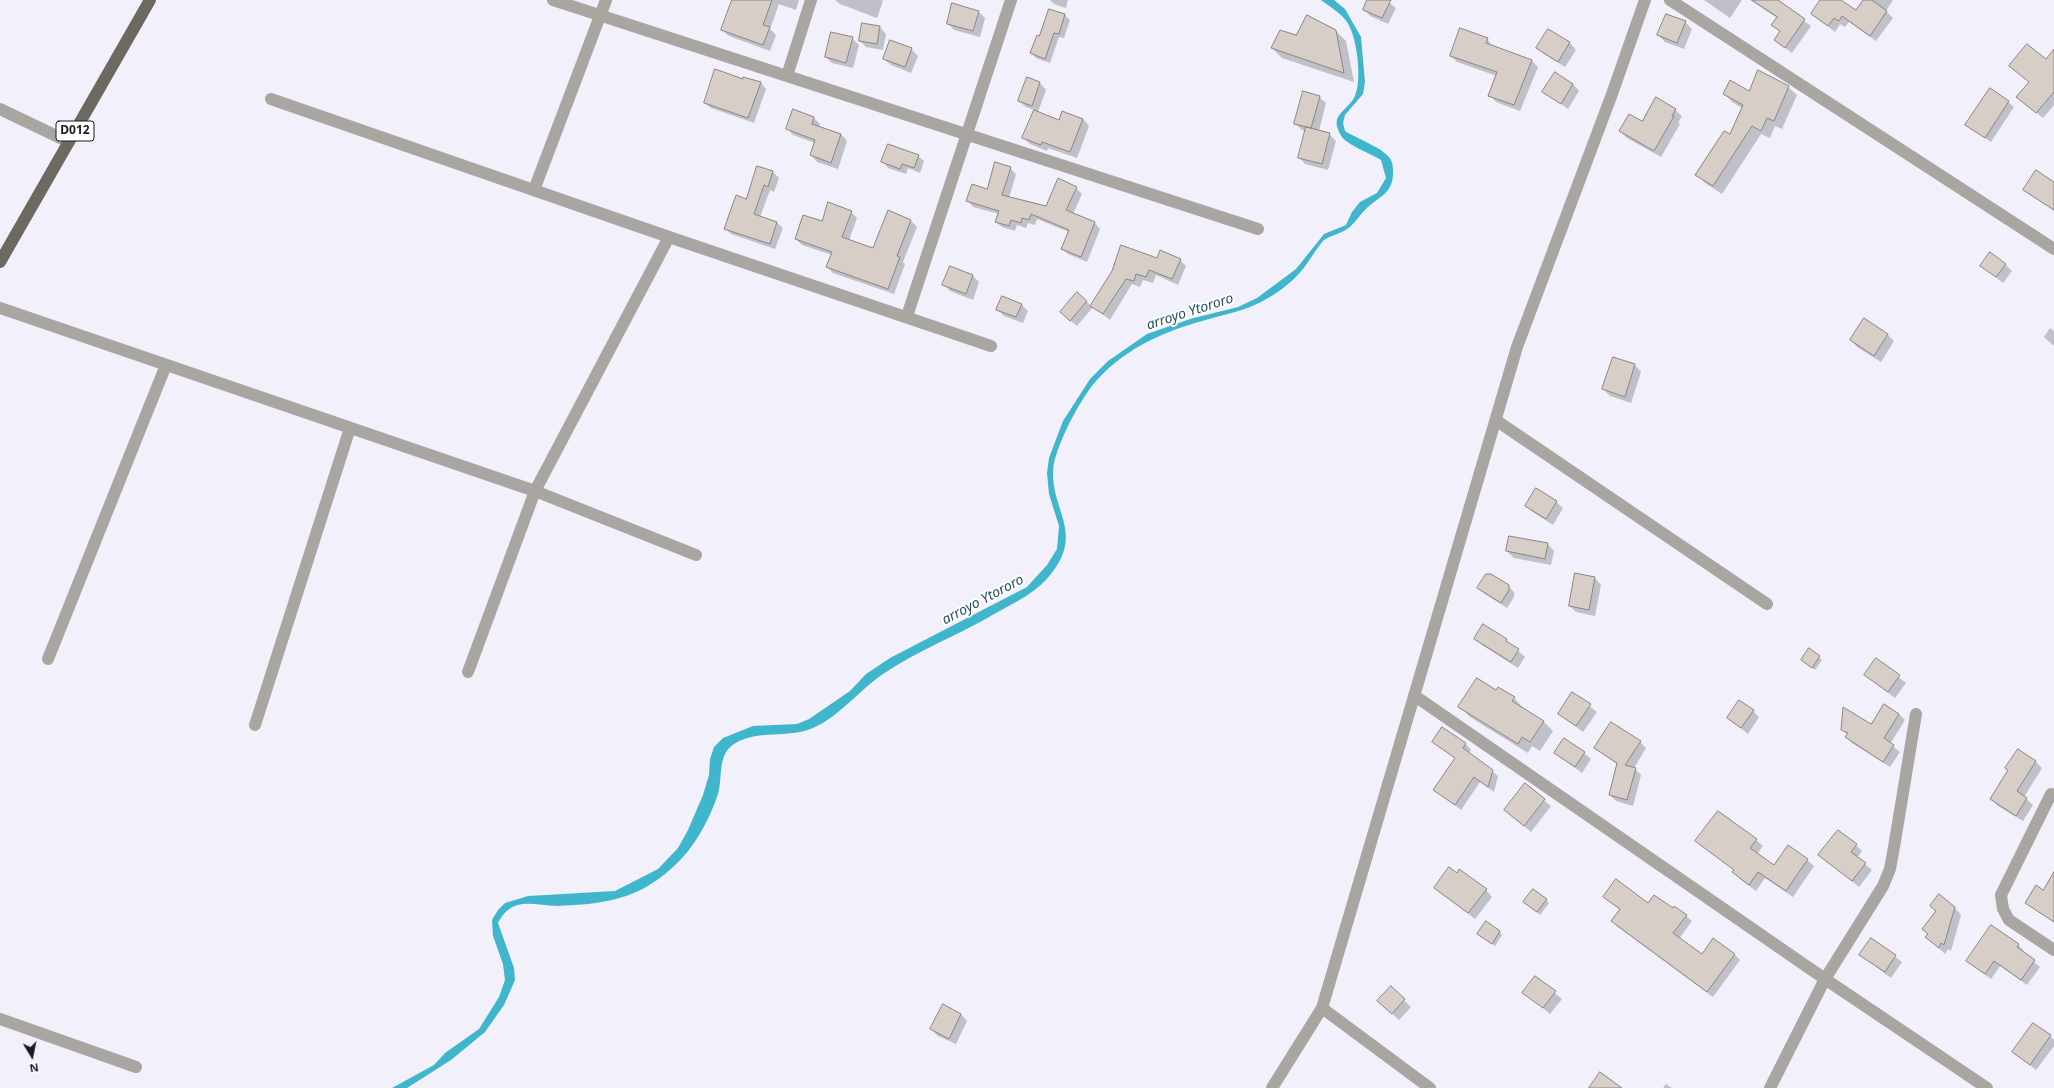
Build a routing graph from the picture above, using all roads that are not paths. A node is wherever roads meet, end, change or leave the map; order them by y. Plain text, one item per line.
1 (150, 0) edge
2 (554, 0) edge
3 (606, 0) edge
4 (811, 0) edge
5 (1011, 0) edge
6 (1645, 0) edge
7 (1670, 0) edge
8 (601, 15) junction
9 (786, 76) junction
10 (271, 99) dead end
11 (0, 109) edge
12 (966, 135) junction
13 (69, 142) junction
14 (534, 190) junction
15 (1258, 229) dead end
16 (670, 237) junction
17 (2054, 250) edge
18 (0, 262) edge
19 (0, 308) edge
20 (907, 316) junction
21 (991, 346) dead end
22 (166, 365) junction
23 (1497, 421) junction
24 (350, 428) junction
25 (535, 491) junction
26 (696, 555) dead end
27 (1767, 604) dead end
28 (48, 659) dead end
29 (468, 672) dead end
30 (1415, 696) junction
31 (1916, 714) dead end
32 (255, 725) dead end
33 (2050, 794) dead end
34 (2054, 950) edge
35 (1825, 979) junction
36 (1322, 1008) junction
37 (0, 1019) edge
38 (136, 1067) dead end
39 (1272, 1088) edge
40 (1430, 1088) edge
41 (1770, 1088) edge
42 (1987, 1088) edge

1 - 13 main road, D012
2 - 8 street
3 - 8 street
4 - 9 street
5 - 12 street
6 - 23 street
7 - 17 street
8 - 9 street
8 - 14 street
9 - 12 street
10 - 14 street
11 - 13 street
12 - 15 street
12 - 20 street
13 - 18 main road, D012
14 - 16 street
16 - 20 street
16 - 25 street
19 - 22 street
20 - 21 street
22 - 24 street
22 - 28 street
23 - 27 street
23 - 30 street
24 - 25 street
24 - 32 street
25 - 26 street
25 - 29 street
30 - 35 street
30 - 36 street
31 - 35 street
33 - 34 street
35 - 41 street
35 - 42 street
36 - 39 street
36 - 40 street
37 - 38 street

